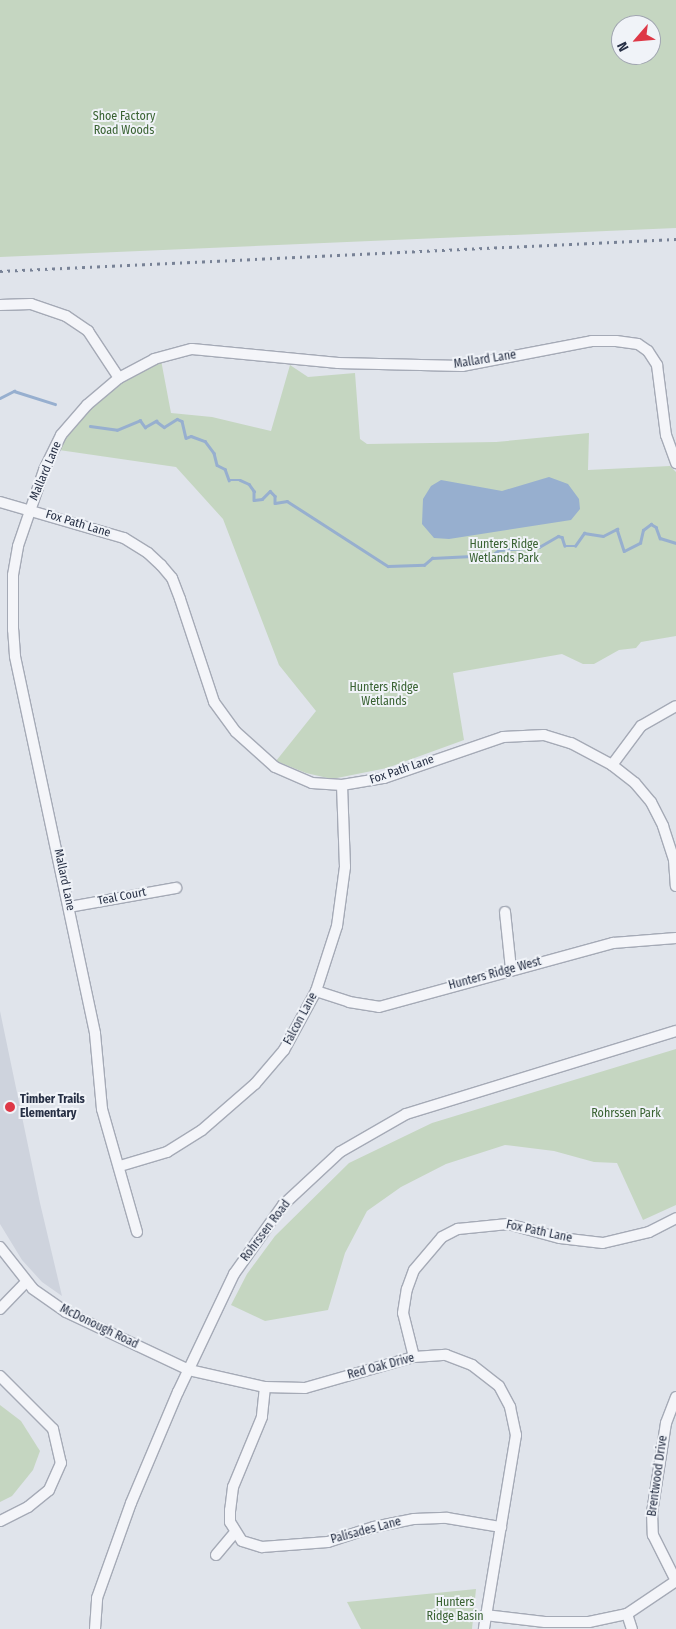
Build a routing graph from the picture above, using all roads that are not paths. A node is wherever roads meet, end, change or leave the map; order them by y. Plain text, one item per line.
1 (0, 305) edge
2 (119, 378) junction
3 (676, 463) edge
4 (0, 502) edge
5 (30, 510) junction
6 (676, 706) edge
7 (612, 765) junction
8 (342, 786) junction
9 (676, 886) edge
10 (176, 888) dead end
11 (69, 908) junction
12 (504, 912) dead end
13 (676, 938) edge
14 (511, 969) junction
15 (316, 991) junction
16 (676, 1030) edge
17 (120, 1166) junction
18 (676, 1218) edge
19 (138, 1232) dead end
20 (0, 1247) edge
21 (26, 1282) junction
22 (0, 1310) edge
23 (414, 1357) junction
24 (189, 1370) junction
25 (0, 1376) edge
26 (265, 1387) junction
27 (676, 1397) edge
28 (0, 1521) edge
29 (502, 1527) junction
30 (235, 1532) junction
31 (216, 1555) dead end
32 (676, 1581) edge
33 (627, 1614) junction
34 (485, 1615) junction
35 (95, 1629) edge
36 (484, 1629) edge
37 (632, 1629) edge

1 - 2 street
2 - 3 street, Mallard Lane
2 - 5 street, Mallard Lane
4 - 5 street, Fox Path Lane
5 - 8 street, Fox Path Lane
5 - 11 street, Mallard Lane
6 - 7 street
7 - 8 street, Fox Path Lane
7 - 9 street, Fox Path Lane
8 - 15 street, Falcon Lane
10 - 11 street, Teal Court
11 - 17 street, Mallard Lane
12 - 14 street
13 - 14 street, Hunters Ridge West
14 - 15 street, Hunters Ridge West
15 - 17 street, Falcon Lane
16 - 24 street, Rohrssen Road
17 - 19 street, Mallard Lane
18 - 23 street, Fox Path Lane
20 - 21 street, McDonough Road
21 - 22 street
21 - 24 street, McDonough Road
23 - 26 street, Red Oak Drive
23 - 29 street, Red Oak Drive
24 - 26 street, Red Oak Drive
24 - 35 street, Rohrssen Road
25 - 28 street
26 - 30 street
27 - 32 street, Brentwood Drive
29 - 30 street, Palisades Lane
29 - 34 street, Red Oak Drive
30 - 31 street
32 - 33 street
33 - 34 street
33 - 37 street
34 - 36 street, Red Oak Drive

